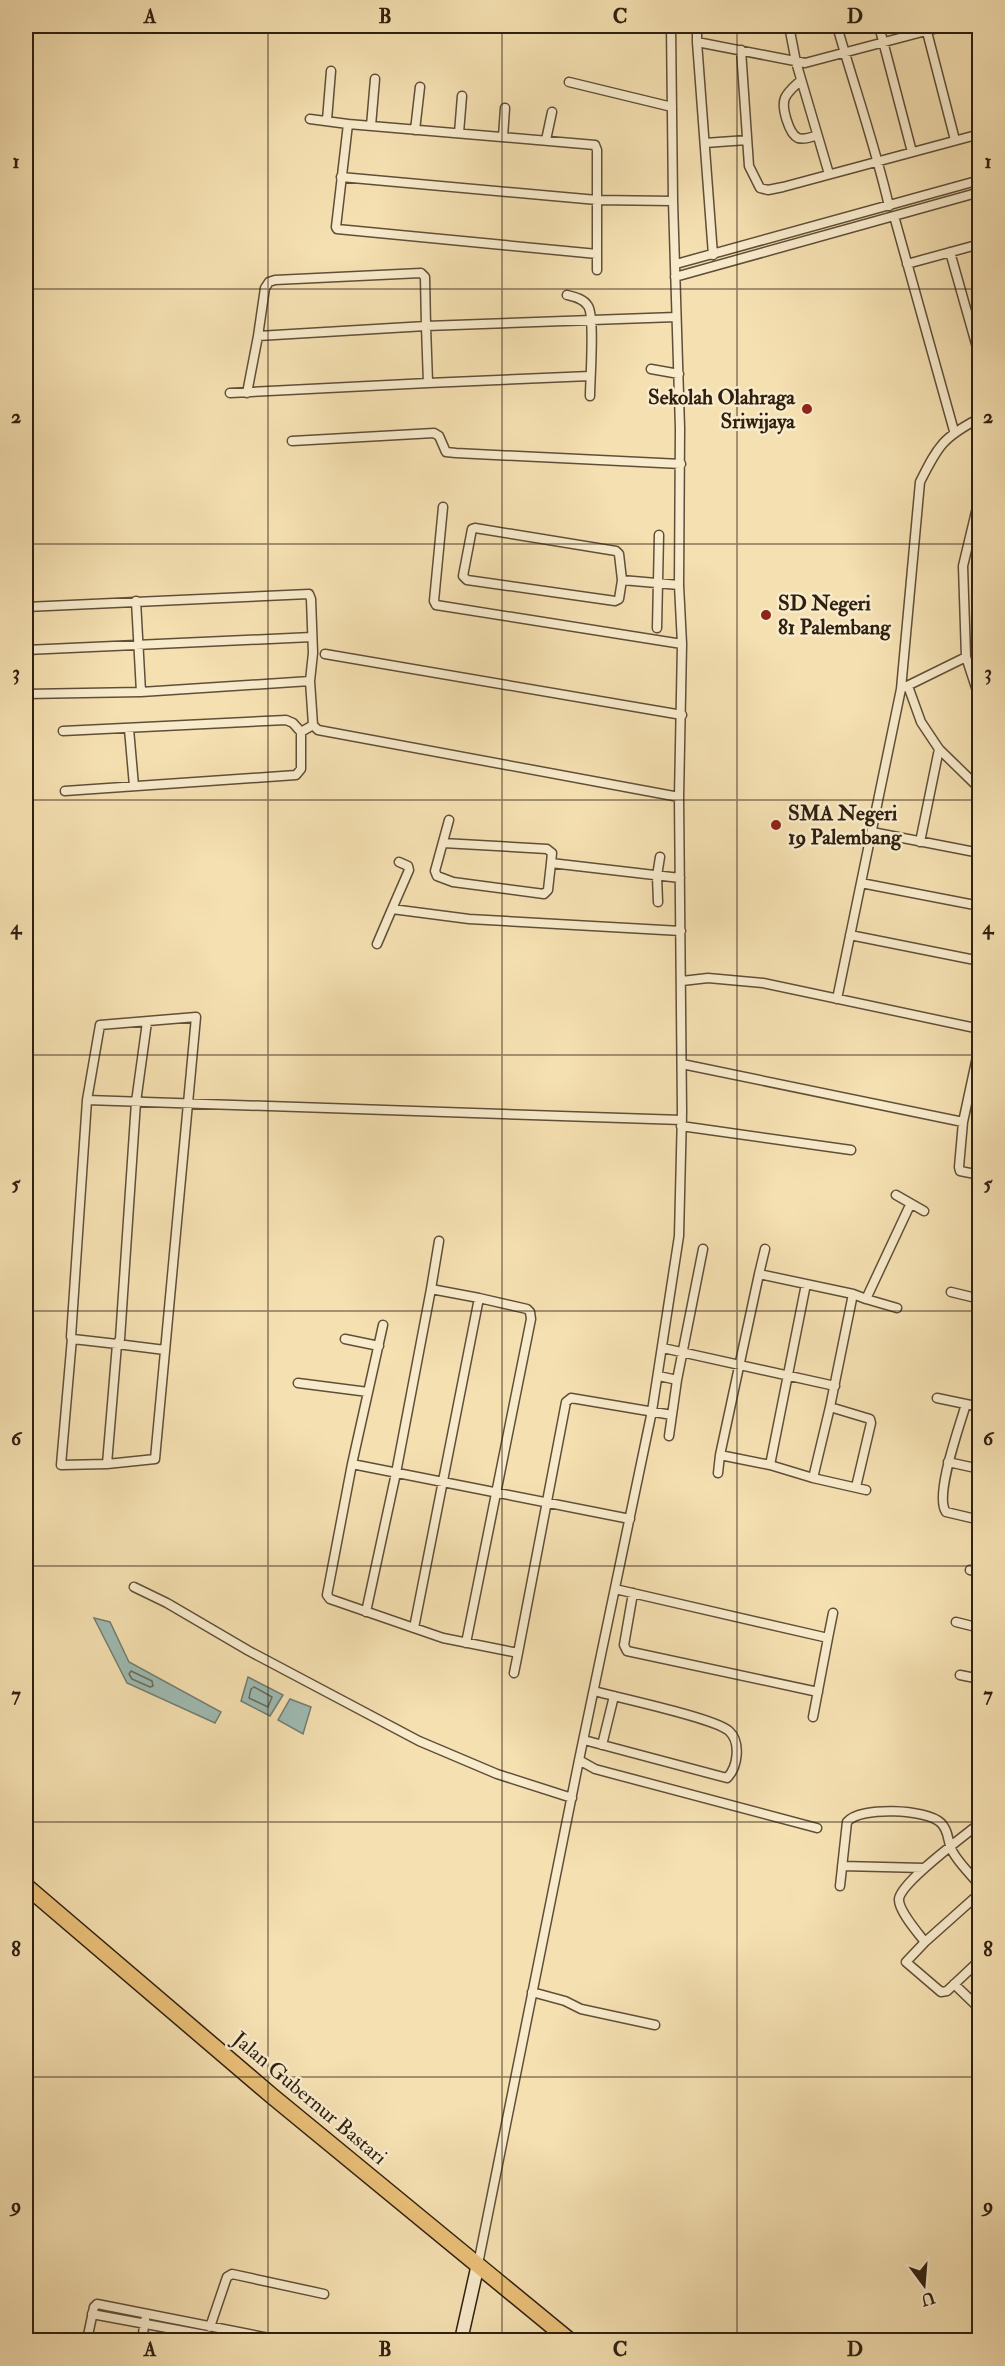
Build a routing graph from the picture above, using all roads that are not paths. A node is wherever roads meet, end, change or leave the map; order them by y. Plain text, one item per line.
1 (671, 26) edge
2 (697, 26) edge
3 (789, 26) edge
4 (837, 26) edge
5 (879, 26) edge
6 (945, 26) edge
7 (976, 26) edge
8 (926, 28) edge
9 (980, 39) edge
10 (697, 42) junction
11 (884, 42) junction
12 (741, 50) junction
13 (844, 54) junction
14 (796, 62) junction
15 (331, 71) dead end
16 (375, 79) dead end
17 (801, 80) junction
18 (569, 82) dead end
19 (420, 87) dead end
20 (462, 96) dead end
21 (672, 107) junction
22 (505, 108) dead end
23 (552, 112) dead end
24 (310, 119) dead end
25 (327, 120) junction
26 (348, 124) junction
27 (371, 126) junction
28 (415, 130) junction
29 (459, 133) junction
30 (980, 134) edge
31 (818, 135) junction
32 (503, 137) junction
33 (546, 140) junction
34 (747, 140) junction
35 (955, 140) junction
36 (705, 143) junction
37 (912, 152) junction
38 (879, 161) junction
39 (829, 174) junction
40 (341, 177) junction
41 (980, 180) edge
42 (980, 192) edge
43 (597, 200) junction
44 (673, 201) junction
45 (889, 206) junction
46 (894, 216) junction
47 (980, 244) edge
48 (950, 252) junction
49 (597, 254) junction
50 (713, 255) junction
51 (676, 264) junction
52 (907, 264) junction
53 (597, 270) dead end
54 (675, 277) junction
55 (567, 295) dead end
56 (676, 317) junction
57 (590, 320) junction
58 (426, 327) junction
59 (258, 336) junction
60 (980, 358) edge
61 (651, 369) dead end
62 (679, 374) junction
63 (590, 376) junction
64 (428, 384) junction
65 (230, 393) dead end
66 (247, 393) junction
67 (590, 396) dead end
68 (980, 418) edge
69 (954, 431) junction
70 (292, 441) dead end
71 (681, 464) junction
72 (980, 495) edge
73 (443, 507) dead end
74 (659, 535) dead end
75 (622, 580) junction
76 (658, 584) junction
77 (679, 585) junction
78 (136, 602) junction
79 (26, 607) edge
80 (657, 628) dead end
81 (312, 637) junction
82 (682, 644) junction
83 (138, 645) junction
84 (26, 650) edge
85 (325, 654) dead end
86 (966, 657) junction
87 (310, 681) junction
88 (904, 687) junction
89 (141, 692) junction
90 (26, 694) edge
91 (980, 700) edge
92 (682, 715) junction
93 (314, 726) junction
94 (129, 729) junction
95 (63, 731) dead end
96 (301, 732) junction
97 (939, 749) junction
98 (134, 786) junction
99 (980, 789) edge
100 (65, 791) dead end
101 (679, 797) junction
102 (449, 820) dead end
103 (872, 832) junction
104 (920, 842) junction
105 (443, 843) junction
106 (980, 853) edge
107 (660, 857) dead end
108 (399, 861) dead end
109 (551, 863) junction
110 (657, 876) junction
111 (680, 878) junction
112 (861, 883) junction
113 (658, 902) dead end
114 (980, 906) edge
115 (392, 909) junction
116 (681, 931) junction
117 (850, 935) junction
118 (377, 944) dead end
119 (980, 961) edge
120 (682, 981) junction
121 (837, 999) junction
122 (147, 1022) junction
123 (980, 1029) edge
124 (980, 1042) edge
125 (682, 1064) junction
126 (87, 1100) junction
127 (136, 1102) junction
128 (187, 1104) junction
129 (963, 1122) junction
130 (682, 1123) junction
131 (851, 1150) dead end
132 (980, 1175) edge
133 (896, 1195) dead end
134 (910, 1204) junction
135 (924, 1211) dead end
136 (439, 1242) dead end
137 (703, 1249) dead end
138 (765, 1250) dead end
139 (759, 1274) junction
140 (806, 1284) junction
141 (431, 1289) junction
142 (951, 1292) dead end
143 (853, 1294) junction
144 (479, 1298) junction
145 (866, 1299) junction
146 (980, 1299) edge
147 (897, 1308) dead end
148 (383, 1325) dead end
149 (72, 1338) junction
150 (345, 1339) dead end
151 (117, 1344) junction
152 (379, 1346) junction
153 (663, 1348) junction
154 (165, 1350) junction
155 (684, 1353) junction
156 (739, 1365) junction
157 (659, 1376) junction
158 (788, 1376) junction
159 (677, 1380) junction
160 (298, 1383) dead end
161 (835, 1386) junction
162 (368, 1392) junction
163 (937, 1398) dead end
164 (966, 1404) junction
165 (830, 1407) junction
166 (980, 1407) edge
167 (652, 1411) junction
168 (672, 1415) junction
169 (669, 1436) dead end
170 (720, 1455) junction
171 (948, 1462) junction
172 (107, 1464) junction
173 (352, 1464) junction
174 (770, 1465) junction
175 (980, 1469) edge
176 (396, 1473) junction
177 (718, 1473) dead end
178 (813, 1478) junction
179 (443, 1482) junction
180 (856, 1487) junction
181 (866, 1490) dead end
182 (496, 1492) junction
183 (547, 1503) junction
184 (630, 1519) junction
185 (980, 1520) edge
186 (134, 1587) dead end
187 (615, 1589) junction
188 (633, 1593) junction
189 (366, 1612) junction
190 (833, 1614) dead end
191 (956, 1622) dead end
192 (414, 1628) junction
193 (980, 1628) edge
194 (828, 1638) junction
195 (466, 1643) junction
196 (518, 1653) junction
197 (514, 1673) dead end
198 (960, 1675) dead end
199 (980, 1679) edge
200 (594, 1691) junction
201 (818, 1692) junction
202 (614, 1696) junction
203 (813, 1717) dead end
204 (584, 1740) junction
205 (602, 1745) junction
206 (579, 1760) junction
207 (572, 1798) junction
208 (980, 1823) edge
209 (817, 1828) dead end
210 (951, 1848) junction
211 (842, 1866) junction
212 (924, 1868) junction
213 (26, 1886) edge
214 (840, 1886) dead end
215 (980, 1886) edge
216 (980, 1893) edge
217 (925, 1942) junction
218 (980, 1960) edge
219 (954, 1984) junction
220 (532, 1992) junction
221 (980, 2009) edge
222 (655, 2025) dead end
223 (477, 2271) junction
224 (324, 2294) dead end
225 (92, 2314) junction
226 (146, 2314) junction
227 (144, 2325) junction
228 (210, 2327) junction
229 (196, 2333) edge
230 (249, 2337) edge
231 (87, 2340) edge
232 (142, 2340) edge
233 (232, 2340) edge
234 (279, 2340) edge
235 (461, 2340) edge
236 (569, 2340) edge

1 - 21 street
2 - 10 street
3 - 14 street
4 - 13 street
5 - 11 street
6 - 8 street
7 - 9 street
8 - 11 street
8 - 35 street
10 - 12 street
10 - 36 street
11 - 13 street
11 - 37 street
12 - 14 street
12 - 34 street
13 - 14 street
13 - 38 street
14 - 17 street
15 - 25 street
16 - 27 street
17 - 31 street
17 - 31 street
18 - 21 street
19 - 28 street
20 - 29 street
21 - 44 street
22 - 32 street
23 - 33 street
24 - 25 street
25 - 26 street
26 - 27 street
26 - 40 street
27 - 28 street
28 - 29 street
29 - 32 street
30 - 35 street
31 - 39 street
32 - 33 street
33 - 43 street
34 - 36 street
34 - 39 street
35 - 37 street
36 - 50 street
37 - 38 street
38 - 39 street
38 - 45 street
40 - 43 street
40 - 49 street
41 - 45 street
42 - 46 street
43 - 44 street
43 - 49 street
44 - 51 street
45 - 50 street
46 - 52 street
46 - 54 street
47 - 48 street
48 - 52 street
48 - 60 street
49 - 53 street
50 - 51 street
51 - 54 street
52 - 69 street
54 - 56 street
55 - 57 street
56 - 57 street
56 - 62 street
57 - 58 street
57 - 63 street
58 - 59 street
58 - 59 street
58 - 64 street
59 - 66 street
61 - 62 street
62 - 71 street
63 - 64 street
63 - 67 street
64 - 66 street
65 - 66 street
68 - 69 street
69 - 88 street
70 - 71 street
71 - 77 street
72 - 86 street
73 - 82 street
74 - 76 street
75 - 75 street
75 - 76 street
76 - 77 street
76 - 80 street
77 - 82 street
78 - 79 street
78 - 81 street
78 - 83 street
81 - 83 street
81 - 87 street
82 - 92 street
83 - 84 street
83 - 89 street
85 - 92 street
86 - 88 street
86 - 91 street
87 - 89 street
87 - 93 street
88 - 97 street
88 - 103 street
89 - 90 street
92 - 101 street
93 - 96 street
93 - 101 street
94 - 95 street
94 - 96 street
94 - 98 street
96 - 98 street
97 - 99 street
97 - 104 street
98 - 100 street
101 - 111 street
102 - 105 street
103 - 104 street
103 - 112 street
104 - 106 street
105 - 109 street
105 - 109 street
107 - 110 street
108 - 115 street
109 - 110 street
110 - 111 street
110 - 113 street
111 - 116 street
112 - 114 street
112 - 117 street
115 - 116 street
115 - 118 street
116 - 120 street
117 - 119 street
117 - 121 street
120 - 121 street
120 - 125 street
121 - 123 street
122 - 126 street
122 - 127 street
122 - 128 street
124 - 129 street
125 - 129 street
125 - 130 street
126 - 127 street
126 - 149 street
127 - 128 street
127 - 151 street
128 - 130 street
128 - 154 street
129 - 132 street
130 - 131 street
130 - 153 street
133 - 134 street
134 - 135 street
134 - 145 street
136 - 141 street
137 - 155 street
138 - 139 street
139 - 140 street
139 - 156 street
140 - 143 street
140 - 158 street
141 - 144 street
141 - 176 street
142 - 146 street
143 - 145 street
143 - 161 street
144 - 179 street
144 - 182 street
145 - 147 street
148 - 152 street
149 - 151 street
149 - 172 street
150 - 152 street
151 - 154 street
151 - 172 street
152 - 162 street
153 - 155 street
153 - 157 street
154 - 172 street
155 - 156 street
155 - 159 street
156 - 158 street
156 - 170 street
157 - 159 street
157 - 167 street
158 - 161 street
158 - 174 street
159 - 168 street
160 - 162 street
161 - 165 street
162 - 173 street
163 - 164 street
164 - 166 street
164 - 171 street
165 - 178 street
165 - 180 street
167 - 168 street
167 - 183 street
167 - 184 street
168 - 169 street
170 - 174 street
170 - 177 street
171 - 175 street
171 - 185 street
173 - 176 street
173 - 189 street
174 - 178 street
176 - 179 street
176 - 189 street
178 - 180 street
179 - 182 street
179 - 192 street
180 - 181 street
182 - 183 street
182 - 195 street
183 - 184 street
183 - 196 street
184 - 187 street
186 - 207 street
187 - 188 street
187 - 200 street
188 - 194 street
188 - 201 street
189 - 192 street
190 - 194 street
191 - 193 street
192 - 195 street
194 - 201 street
195 - 196 street
196 - 197 street
198 - 199 street
200 - 202 street
200 - 204 street
201 - 203 street
202 - 205 street
202 - 205 street
204 - 205 street
204 - 206 street
206 - 207 street
206 - 209 street
207 - 220 street
208 - 210 street
210 - 211 street
210 - 212 street
210 - 215 street
211 - 212 street
211 - 214 street
212 - 217 street
213 - 223 highway, Jalan Gubernur Bastari
216 - 217 street
217 - 219 street
218 - 219 street
219 - 221 street
220 - 222 street
220 - 223 street
223 - 235 street
223 - 236 highway, Jalan Gubernur Bastari
224 - 228 street
225 - 226 street
225 - 227 street
225 - 231 street
226 - 227 street
226 - 229 street
227 - 229 street
227 - 232 street
228 - 229 street
228 - 230 street
229 - 233 street
230 - 234 street

